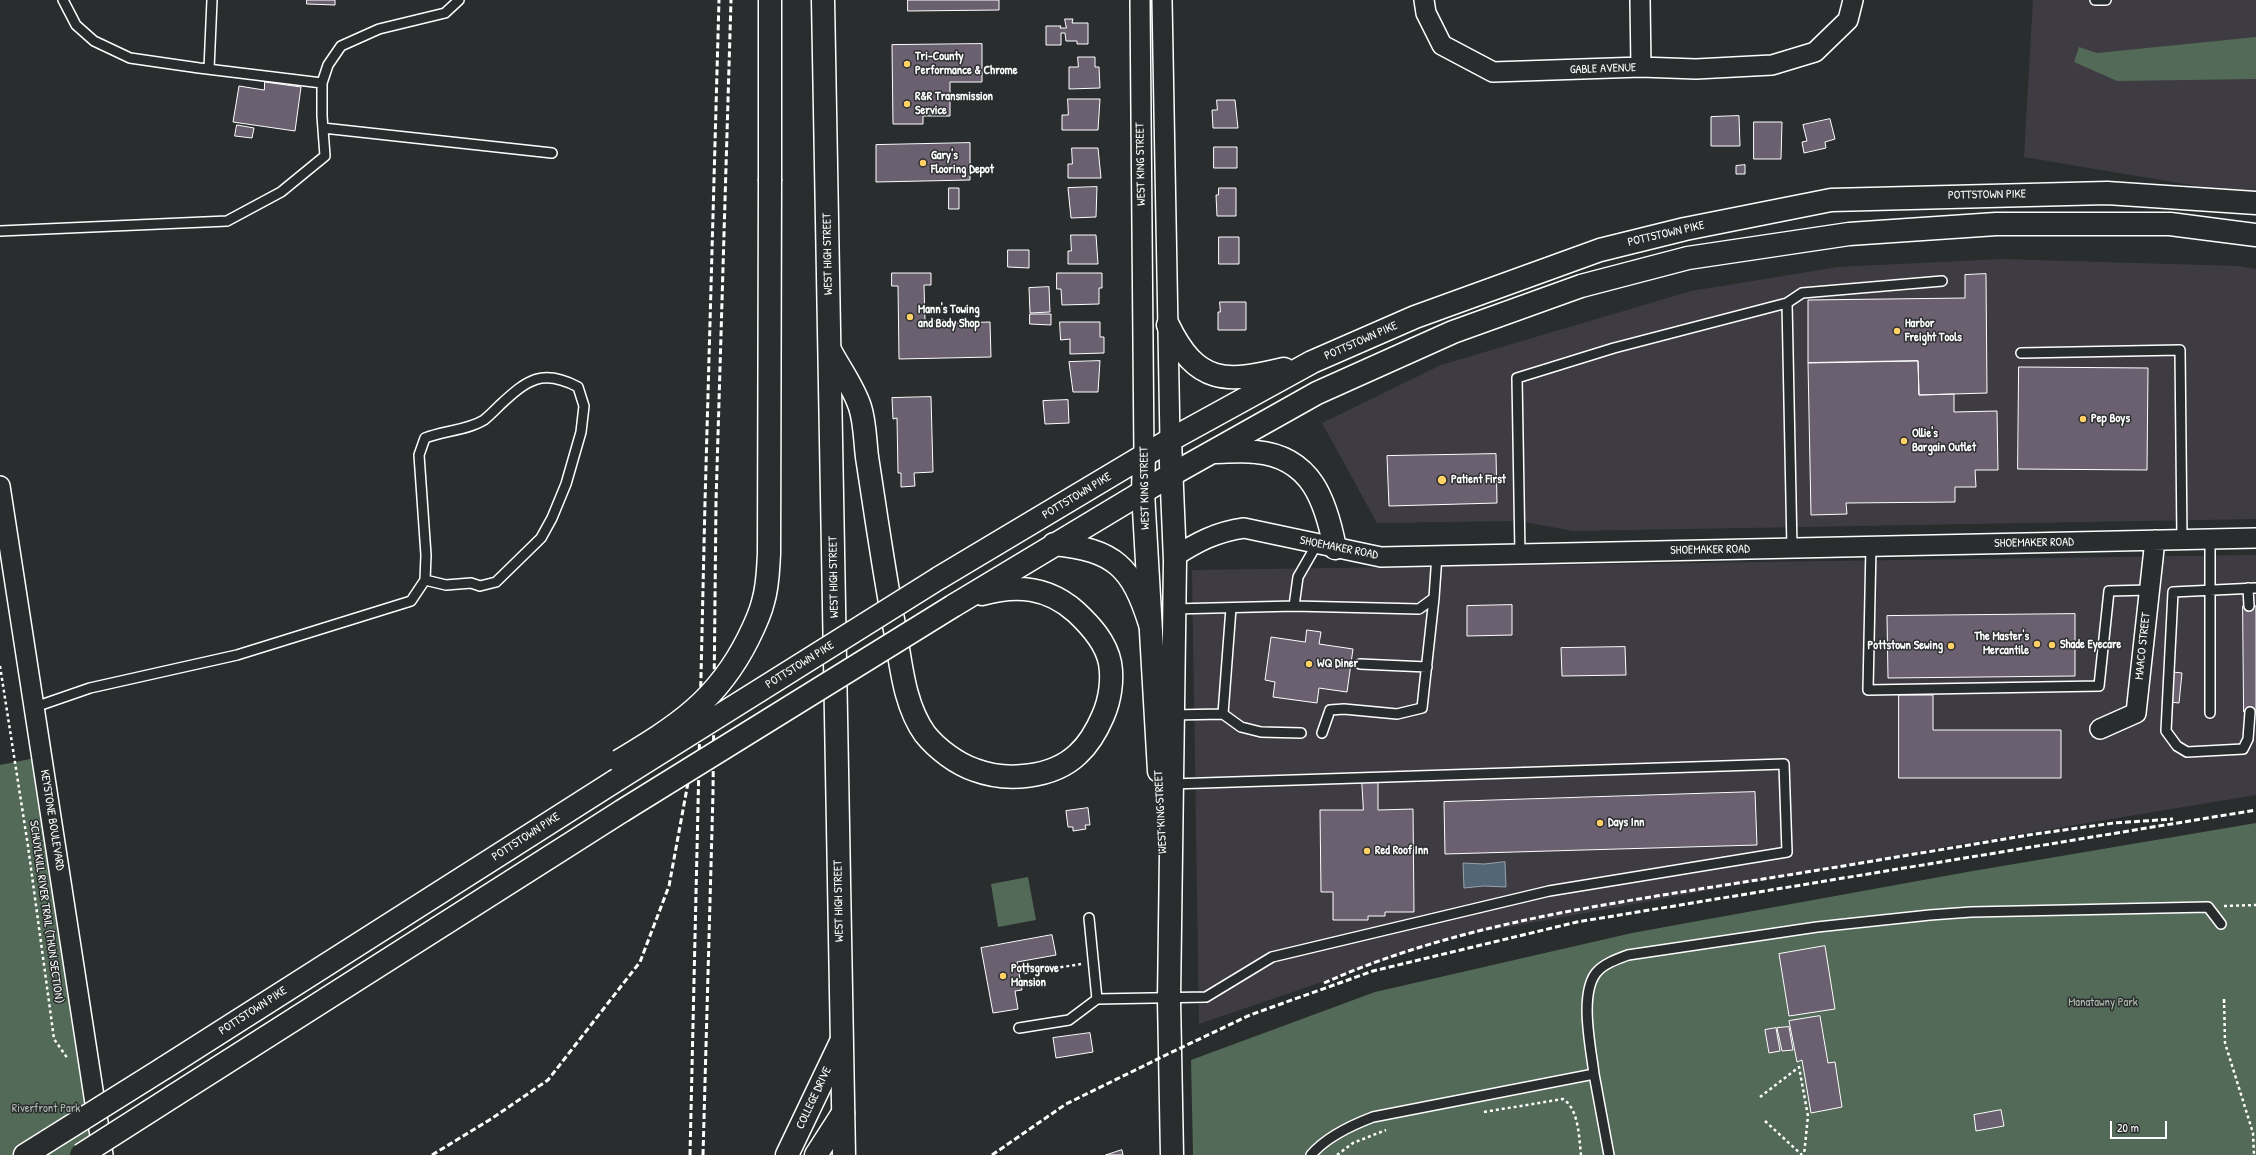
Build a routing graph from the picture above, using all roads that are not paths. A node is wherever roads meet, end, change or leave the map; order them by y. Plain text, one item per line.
1 (63, 0) edge
2 (212, 0) edge
3 (459, 0) edge
4 (770, 0) edge
5 (823, 0) edge
6 (1140, 0) edge
7 (1162, 0) edge
8 (1424, 0) edge
9 (1640, 0) edge
10 (1853, 0) edge
11 (2095, 0) edge
12 (2106, 0) edge
13 (1641, 67) junction
14 (209, 69) junction
15 (322, 82) junction
16 (323, 128) junction
17 (552, 153) dead end
18 (2256, 203) edge
19 (0, 231) edge
20 (2256, 235) edge
21 (1942, 281) dead end
22 (1787, 303) junction
23 (1168, 325) junction
24 (830, 352) junction
25 (2021, 353) dead end
26 (1312, 362) junction
27 (1170, 440) junction
28 (1212, 452) junction
29 (1144, 456) junction
30 (1171, 475) junction
31 (0, 486) edge
32 (1143, 492) junction
33 (2256, 538) edge
34 (2210, 539) junction
35 (2155, 540) junction
36 (2182, 540) junction
37 (1054, 544) junction
38 (1326, 546) junction
39 (1871, 546) junction
40 (1792, 548) junction
41 (1520, 554) junction
42 (1437, 555) junction
43 (1174, 557) junction
44 (424, 580) junction
45 (2252, 588) edge
46 (2149, 590) junction
47 (2211, 590) junction
48 (1434, 598) junction
49 (958, 603) junction
50 (1294, 606) junction
51 (2249, 606) dead end
52 (1231, 608) junction
53 (1174, 609) junction
54 (1150, 624) junction
55 (1360, 664) dead end
56 (1427, 667) junction
57 (35, 707) junction
58 (2250, 712) dead end
59 (2210, 713) dead end
60 (1224, 714) junction
61 (1172, 715) junction
62 (2100, 729) dead end
63 (1301, 733) dead end
64 (1322, 733) dead end
65 (2252, 738) edge
66 (617, 771) junction
67 (1172, 784) junction
68 (1089, 918) dead end
69 (2221, 924) dead end
70 (1170, 976) junction
71 (1097, 999) junction
72 (1169, 999) junction
73 (1019, 1028) dead end
74 (842, 1042) junction
75 (1594, 1074) junction
76 (843, 1114) junction
77 (25, 1155) edge
78 (81, 1155) edge
79 (103, 1155) edge
80 (787, 1155) edge
81 (816, 1155) edge
82 (844, 1155) edge
83 (1172, 1155) edge
84 (1311, 1155) edge
85 (1609, 1155) edge

1 - 14 lane
2 - 14 lane
3 - 15 lane
4 - 66 main road, bridge
5 - 24 main road, WEST HIGH STREET
6 - 29 street, WEST KING STREET
7 - 23 street, WEST KING STREET
8 - 13 street, GABLE AVENUE
9 - 13 street
10 - 13 street, GABLE AVENUE
11 - 12 lane
14 - 15 lane
15 - 16 lane
16 - 17 lane
16 - 19 lane
18 - 26 main road, POTTSTOWN PIKE
20 - 28 main road
21 - 22 lane
22 - 40 lane
22 - 41 lane
23 - 26 main road
23 - 27 street, WEST KING STREET
24 - 49 main road
24 - 74 main road, WEST HIGH STREET
25 - 36 lane
26 - 27 main road, POTTSTOWN PIKE
27 - 29 main road, POTTSTOWN PIKE
27 - 30 main road, WEST KING STREET
28 - 30 main road
28 - 38 main road
29 - 32 main road, WEST KING STREET
29 - 66 main road, POTTSTOWN PIKE, bridge
30 - 32 main road
30 - 43 main road, WEST KING STREET
31 - 57 street, KEYSTONE BOULEVARD
32 - 37 main road
32 - 54 main road, WEST KING STREET
33 - 34 street, SHOEMAKER ROAD
34 - 36 street, SHOEMAKER ROAD
34 - 47 lane
35 - 36 street, SHOEMAKER ROAD
35 - 39 street, SHOEMAKER ROAD
35 - 46 street, MAACO STREET
37 - 49 main road
37 - 54 main road
38 - 42 street, SHOEMAKER ROAD
38 - 43 street, SHOEMAKER ROAD
38 - 50 lane
39 - 40 street, SHOEMAKER ROAD
39 - 46 lane
40 - 41 street, SHOEMAKER ROAD
41 - 42 street, SHOEMAKER ROAD
42 - 48 lane
43 - 53 main road, WEST KING STREET
44 - 44 lane
44 - 57 lane
45 - 47 lane
45 - 51 lane
46 - 62 street, MAACO STREET
47 - 59 lane
47 - 65 lane
48 - 50 lane
48 - 56 lane
49 - 78 main road, bridge
50 - 52 lane
52 - 53 lane
52 - 60 lane
53 - 61 main road, WEST KING STREET
54 - 70 main road, WEST KING STREET
55 - 56 lane
56 - 64 lane
57 - 79 street, KEYSTONE BOULEVARD
58 - 65 lane
60 - 61 lane
60 - 63 lane
61 - 67 main road, WEST KING STREET
66 - 77 main road, POTTSTOWN PIKE, bridge
67 - 70 main road, WEST KING STREET
67 - 72 lane
68 - 71 lane
69 - 75 lane
70 - 72 main road, WEST KING STREET
71 - 72 lane
71 - 73 lane
72 - 83 main road, WEST KING STREET
74 - 76 main road, WEST HIGH STREET
74 - 80 main road, COLLEGE DRIVE
75 - 84 lane
75 - 85 lane
76 - 81 main road
76 - 82 main road, WEST HIGH STREET

